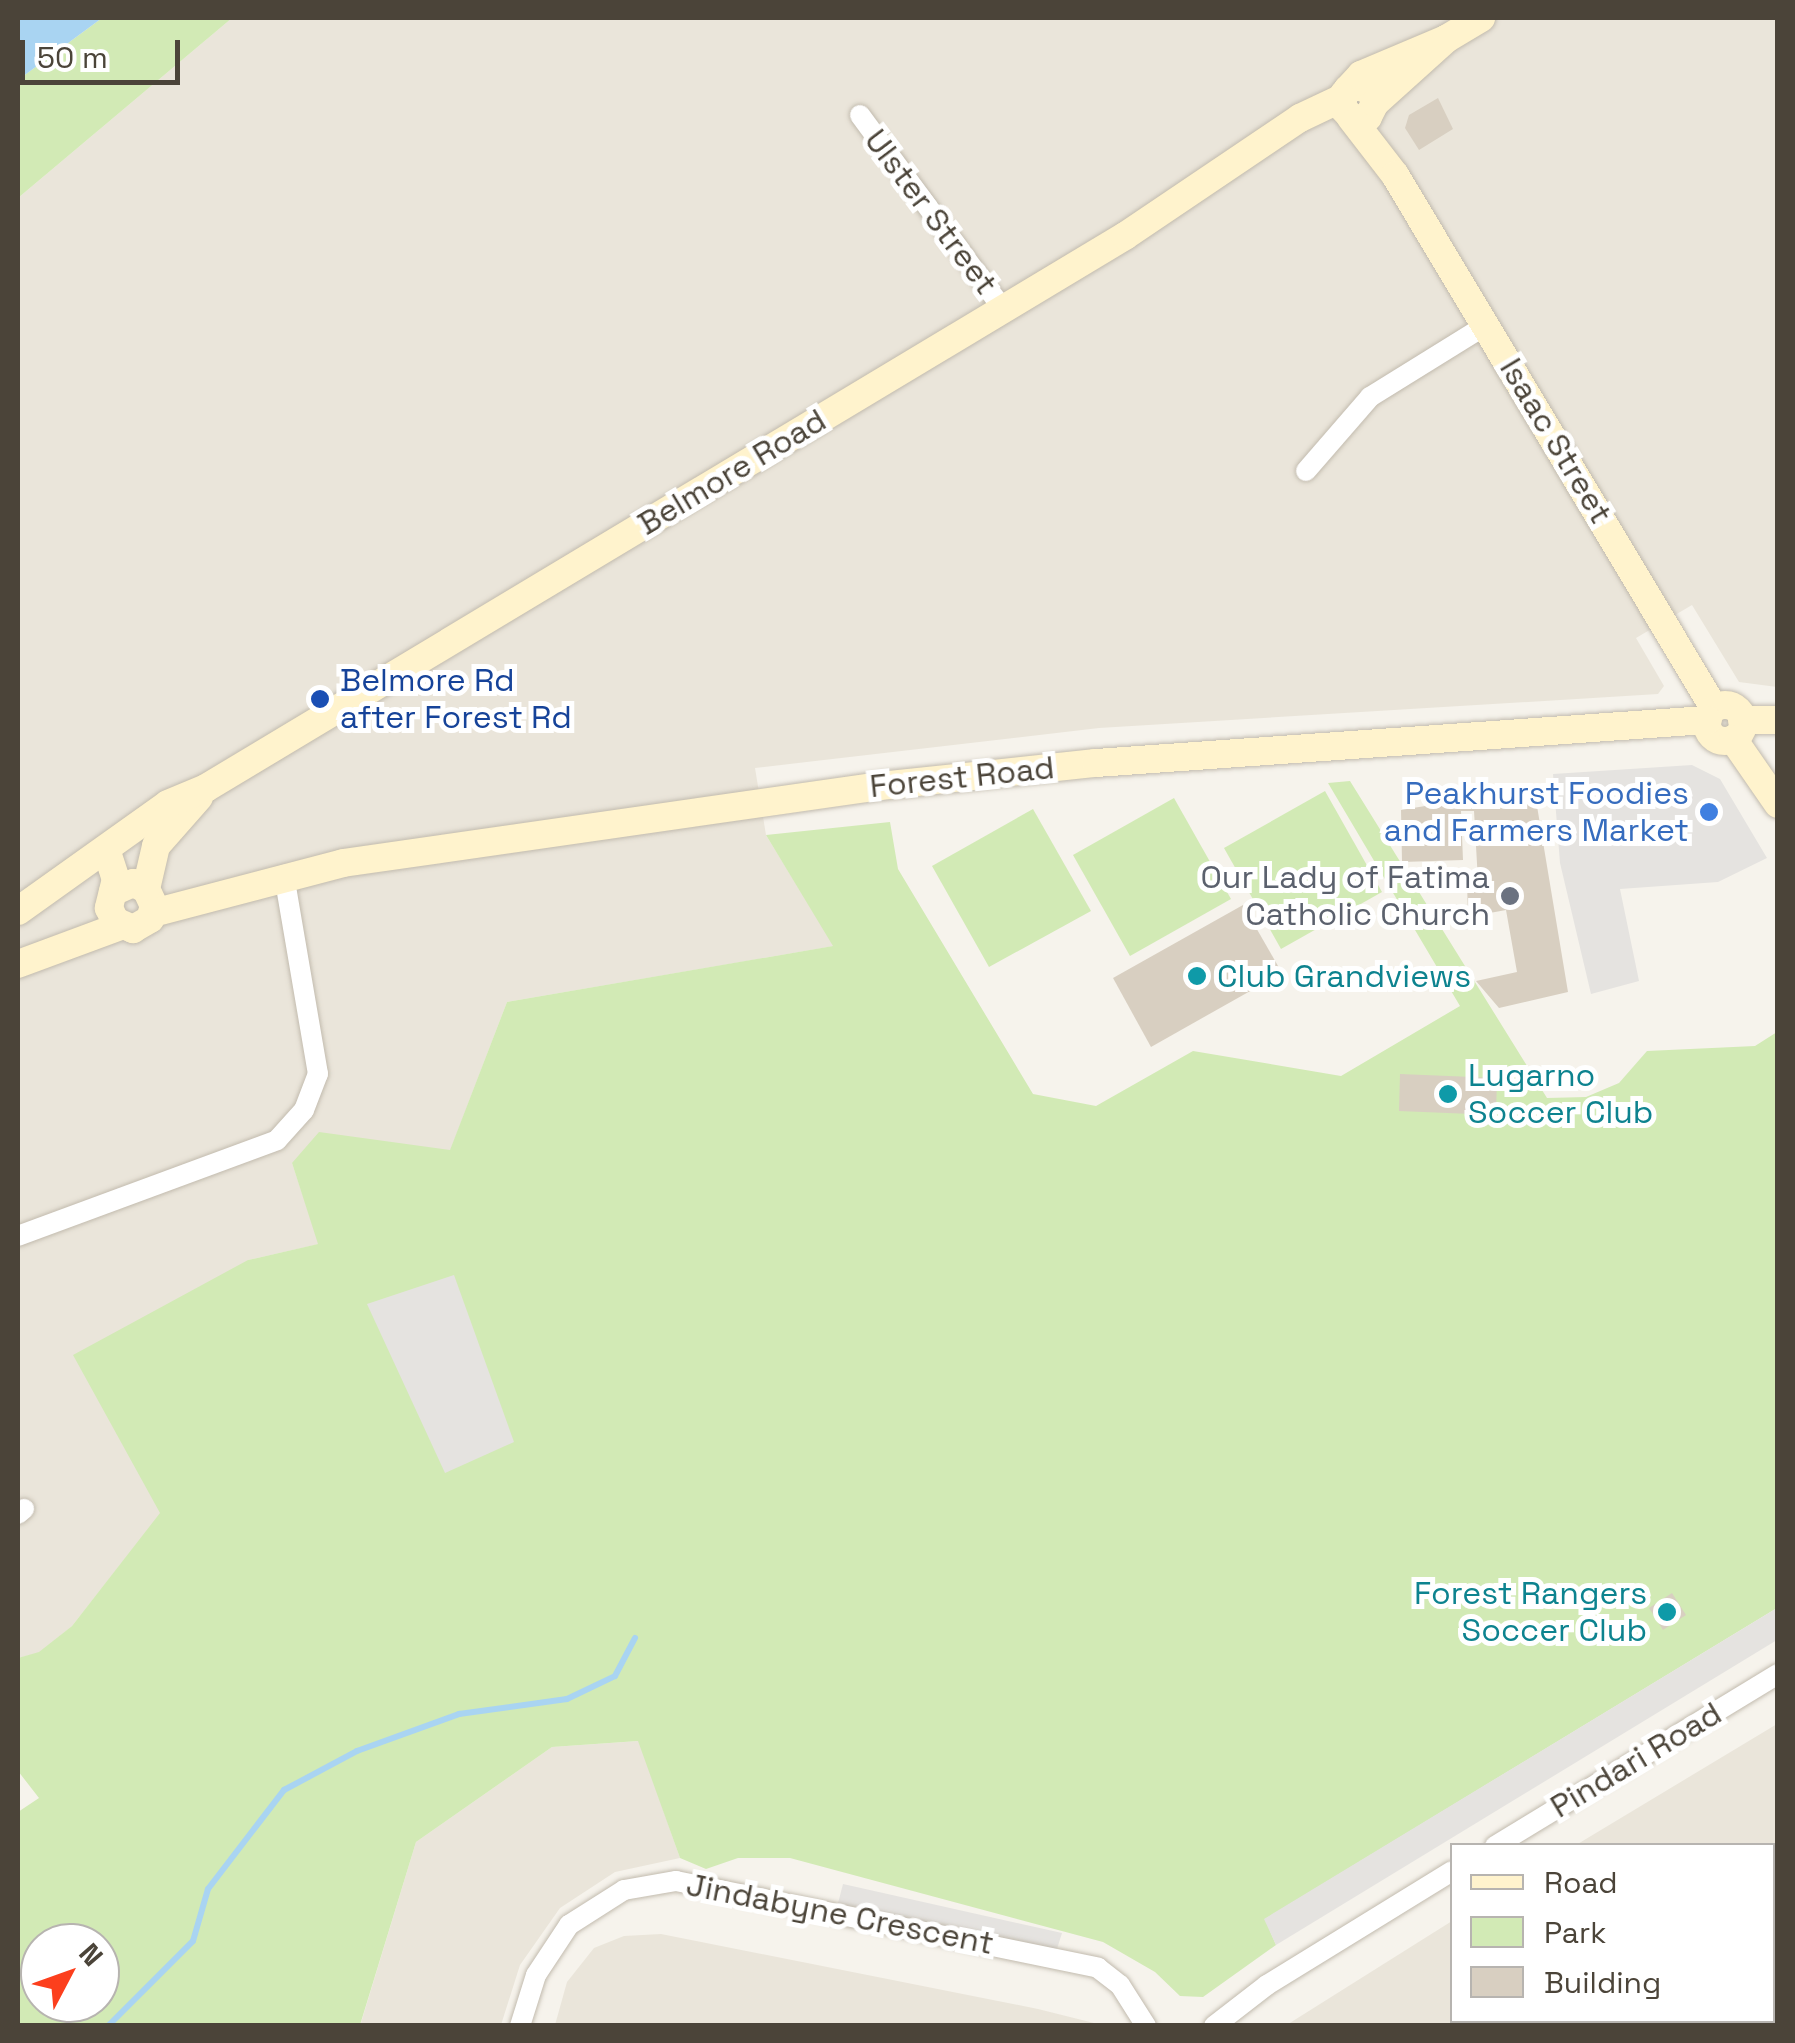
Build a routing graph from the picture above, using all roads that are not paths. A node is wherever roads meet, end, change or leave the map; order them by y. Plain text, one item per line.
1 (1480, 18) edge
2 (1356, 105) junction
3 (860, 116) dead end
4 (1003, 308) junction
5 (1486, 325) junction
6 (1306, 470) dead end
7 (1710, 714) junction
8 (1778, 720) edge
9 (1738, 730) junction
10 (206, 788) junction
11 (1778, 804) edge
12 (107, 852) junction
13 (284, 875) junction
14 (149, 898) junction
15 (114, 906) junction
16 (18, 911) edge
17 (29, 960) edge
18 (18, 1236) edge
19 (1778, 1674) edge
20 (1500, 1843) edge
21 (1450, 1872) edge
22 (520, 2026) edge
23 (1146, 2026) edge
24 (1214, 2026) edge

1 - 2 street, Belmore Road
2 - 4 street, Belmore Road
2 - 5 street, Isaac Street
3 - 4 street, Ulster Street
4 - 10 street, Belmore Road
5 - 6 street
5 - 7 street, Isaac Street
7 - 9 street
7 - 13 street, Forest Road
8 - 9 street
9 - 11 street
10 - 12 street, Belmore Road
10 - 14 street, Belmore Road
12 - 15 street
12 - 16 street, Belmore Road
13 - 14 street, Forest Road
13 - 18 street
14 - 15 street
14 - 15 street
15 - 17 street
19 - 20 street, Pindari Road
21 - 24 street
22 - 23 street, Jindabyne Crescent

